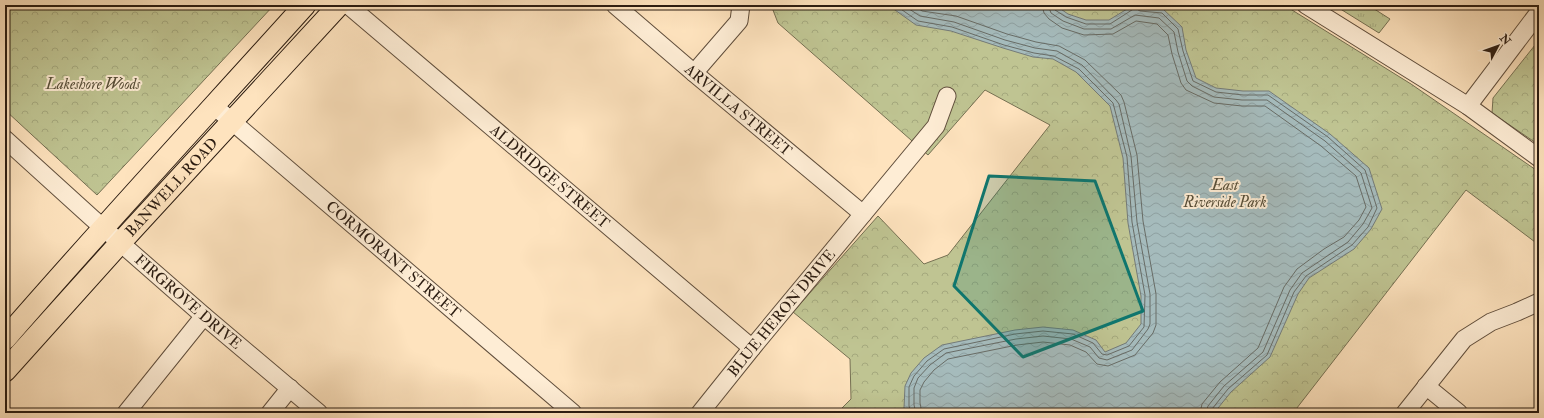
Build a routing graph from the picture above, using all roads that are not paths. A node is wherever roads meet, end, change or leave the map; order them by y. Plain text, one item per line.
1 (305, 5) edge
2 (339, 5) edge
3 (348, 5) edge
4 (615, 5) edge
5 (741, 5) edge
6 (1306, 5) edge
7 (1539, 12) edge
8 (694, 73) junction
9 (947, 96) dead end
10 (214, 106) junction
11 (1468, 106) junction
12 (232, 123) junction
13 (5, 139) edge
14 (1539, 158) edge
15 (863, 214) junction
16 (103, 227) junction
17 (120, 243) junction
18 (1539, 302) edge
19 (204, 316) junction
20 (5, 338) edge
21 (752, 348) junction
22 (5, 371) edge
23 (1426, 386) junction
24 (290, 388) junction
25 (126, 413) edge
26 (270, 413) edge
27 (319, 413) edge
28 (573, 413) edge
29 (700, 413) edge
30 (1405, 413) edge
31 (1459, 413) edge

1 - 10 main road, BANWELL ROAD
2 - 12 main road, BANWELL ROAD
3 - 21 street, ALDRIDGE STREET
4 - 8 street, ARVILLA STREET
5 - 8 street
6 - 11 street
7 - 11 street
8 - 15 street, ARVILLA STREET
9 - 15 street, BLUE HERON DRIVE
10 - 12 street, CORMORANT STREET
10 - 16 main road, BANWELL ROAD
11 - 14 street
12 - 17 main road, BANWELL ROAD
12 - 28 street, CORMORANT STREET
13 - 16 street, FIRGROVE DRIVE
15 - 21 street, BLUE HERON DRIVE
16 - 17 street, FIRGROVE DRIVE
16 - 20 main road, BANWELL ROAD
17 - 19 street, FIRGROVE DRIVE
17 - 22 main road, BANWELL ROAD
18 - 23 street
19 - 24 street, FIRGROVE DRIVE
19 - 25 street
21 - 29 street, BLUE HERON DRIVE
23 - 30 street
23 - 31 street
24 - 26 street
24 - 27 street, FIRGROVE DRIVE

